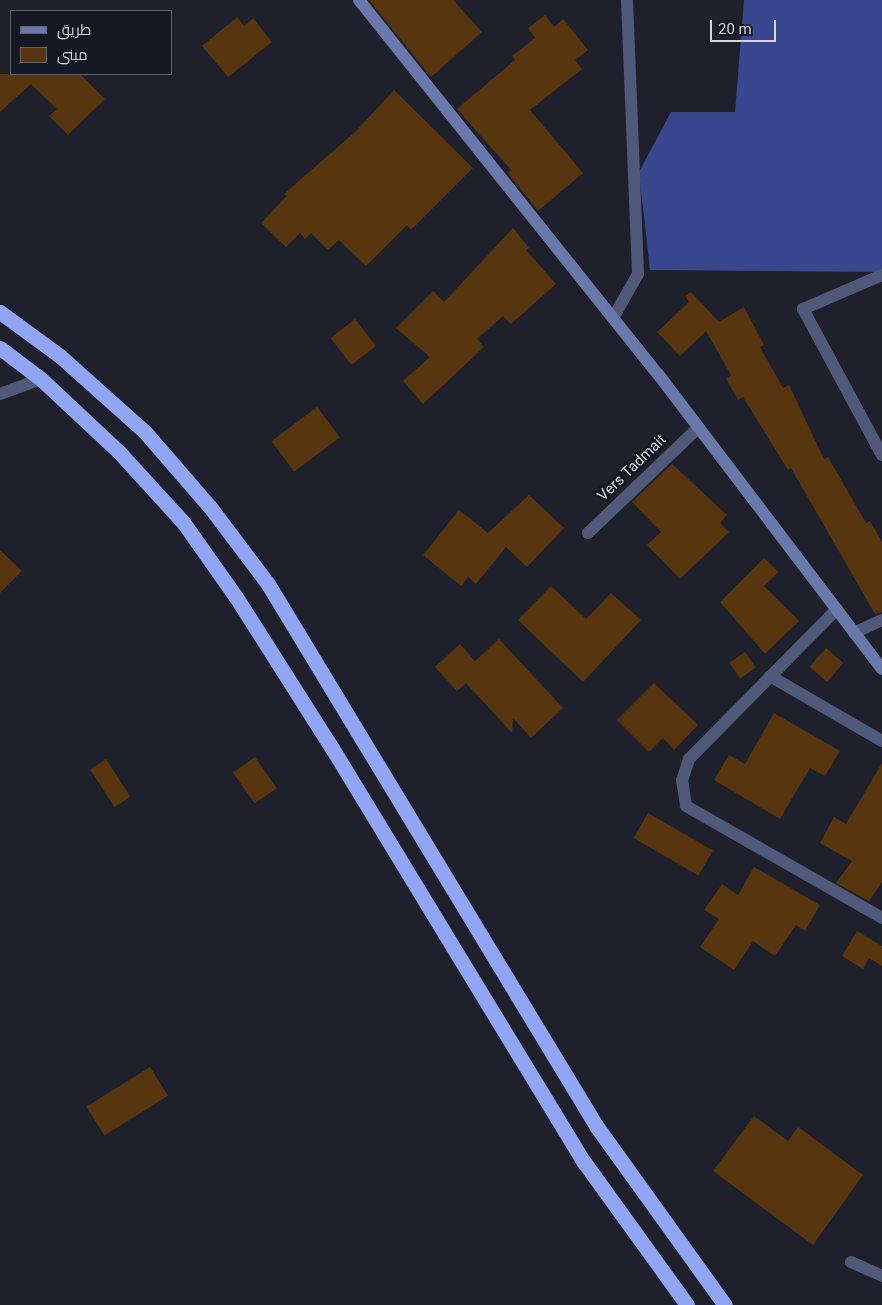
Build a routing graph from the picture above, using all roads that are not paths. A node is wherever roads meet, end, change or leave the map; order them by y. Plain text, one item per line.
1 (359, 0) edge
2 (626, 0) edge
3 (882, 275) edge
4 (0, 312) edge
5 (613, 318) junction
6 (0, 348) edge
7 (41, 379) junction
8 (0, 394) edge
9 (698, 427) junction
10 (882, 455) edge
11 (588, 533) dead end
12 (836, 609) junction
13 (882, 620) edge
14 (854, 633) junction
15 (882, 669) edge
16 (770, 676) junction
17 (882, 741) edge
18 (882, 918) edge
19 (851, 1262) dead end
20 (882, 1276) edge
21 (687, 1305) edge
22 (725, 1305) edge

1 - 5 main road
2 - 5 street
3 - 10 street
4 - 22 highway
5 - 9 main road
6 - 7 highway
7 - 8 street
7 - 21 highway
9 - 11 street, Vers Tadmait
9 - 12 main road
12 - 14 main road
12 - 16 street
13 - 14 street
14 - 15 main road
16 - 17 street
16 - 18 street
19 - 20 street

